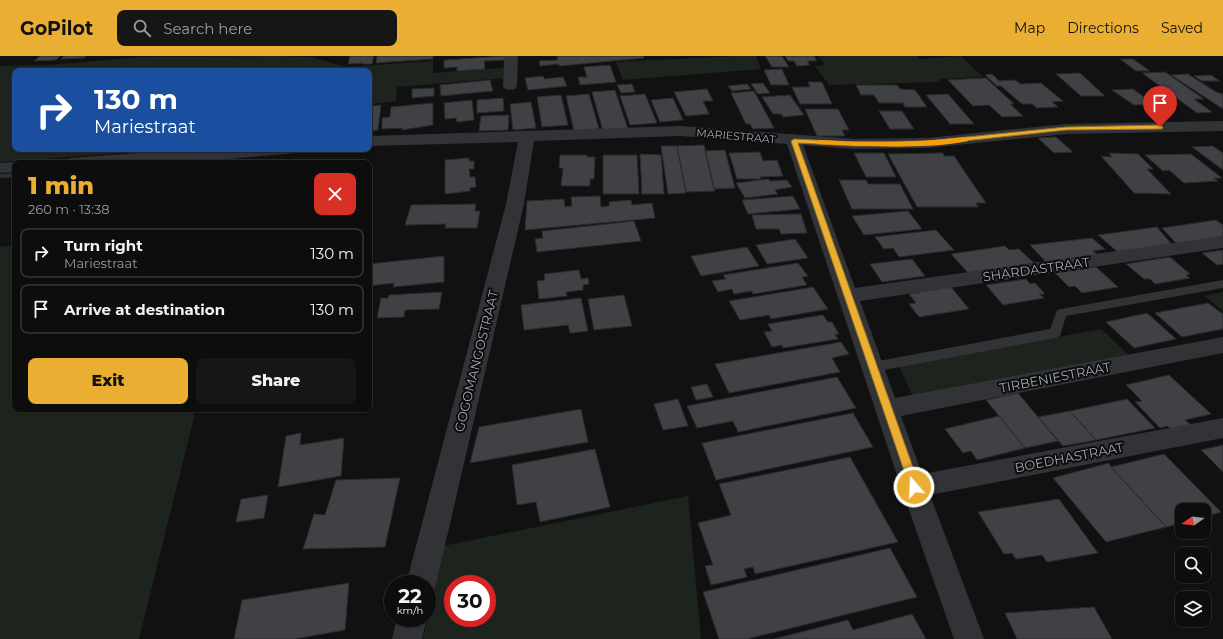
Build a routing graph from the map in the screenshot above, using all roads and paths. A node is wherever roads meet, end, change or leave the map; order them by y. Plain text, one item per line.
1 (511, 56) edge
2 (510, 86) dead end
3 (1223, 126) edge
4 (527, 137) junction
5 (372, 141) edge
6 (794, 141) junction
7 (215, 152) edge
8 (110, 160) edge
9 (12, 167) edge
10 (0, 168) edge
11 (1223, 242) edge
12 (1223, 284) edge
13 (849, 296) junction
14 (1223, 345) edge
15 (873, 367) junction
16 (887, 409) junction
17 (1223, 428) edge
18 (914, 487) junction
19 (423, 575) edge
20 (410, 627) edge
21 (407, 639) edge
22 (969, 639) edge

1 - 2 street
3 - 6 street, MARIESTRAAT
4 - 5 street, MARIESTRAAT
4 - 6 street, MARIESTRAAT
4 - 19 street, GOGOMANGOSTRAAT
6 - 13 street
7 - 8 street
9 - 10 street
11 - 13 street, SHARDASTRAAT
12 - 15 lane
13 - 15 street
14 - 16 street, TIRBENIESTRAAT
15 - 16 street
16 - 18 street
17 - 18 street, BOEDHASTRAAT
18 - 22 street
20 - 21 street

